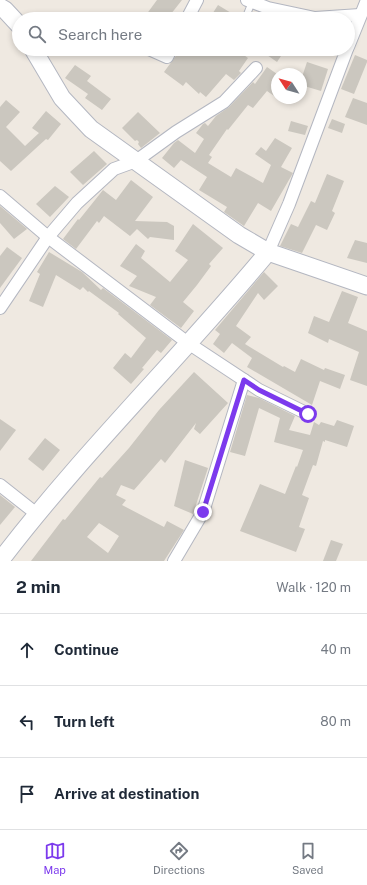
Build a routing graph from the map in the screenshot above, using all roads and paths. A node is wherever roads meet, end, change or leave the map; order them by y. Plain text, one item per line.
1 (197, 0) edge
2 (367, 0) edge
3 (249, 1) edge
4 (270, 4) edge
5 (0, 7) edge
6 (191, 12) edge
7 (247, 12) edge
8 (296, 12) edge
9 (355, 15) edge
10 (360, 15) junction
11 (12, 18) edge
12 (355, 29) edge
13 (37, 56) edge
14 (345, 56) edge
15 (256, 68) dead end
16 (136, 161) junction
17 (0, 196) edge
18 (48, 237) junction
19 (268, 252) junction
20 (367, 286) edge
21 (0, 308) edge
22 (188, 343) junction
23 (244, 380) junction
24 (308, 414) dead end
25 (0, 486) edge
26 (38, 515) junction
27 (0, 560) edge
28 (174, 561) edge

1 - 6 street
2 - 10 street
3 - 4 street
3 - 7 lane
4 - 8 street
5 - 11 street
9 - 10 street
10 - 12 street
13 - 16 street
14 - 19 street
15 - 16 street
16 - 18 street
16 - 19 street
17 - 18 street
18 - 21 street
18 - 22 street
19 - 20 street
19 - 22 street
22 - 23 street
22 - 26 street
23 - 24 street
23 - 28 street
25 - 26 street
26 - 27 street

